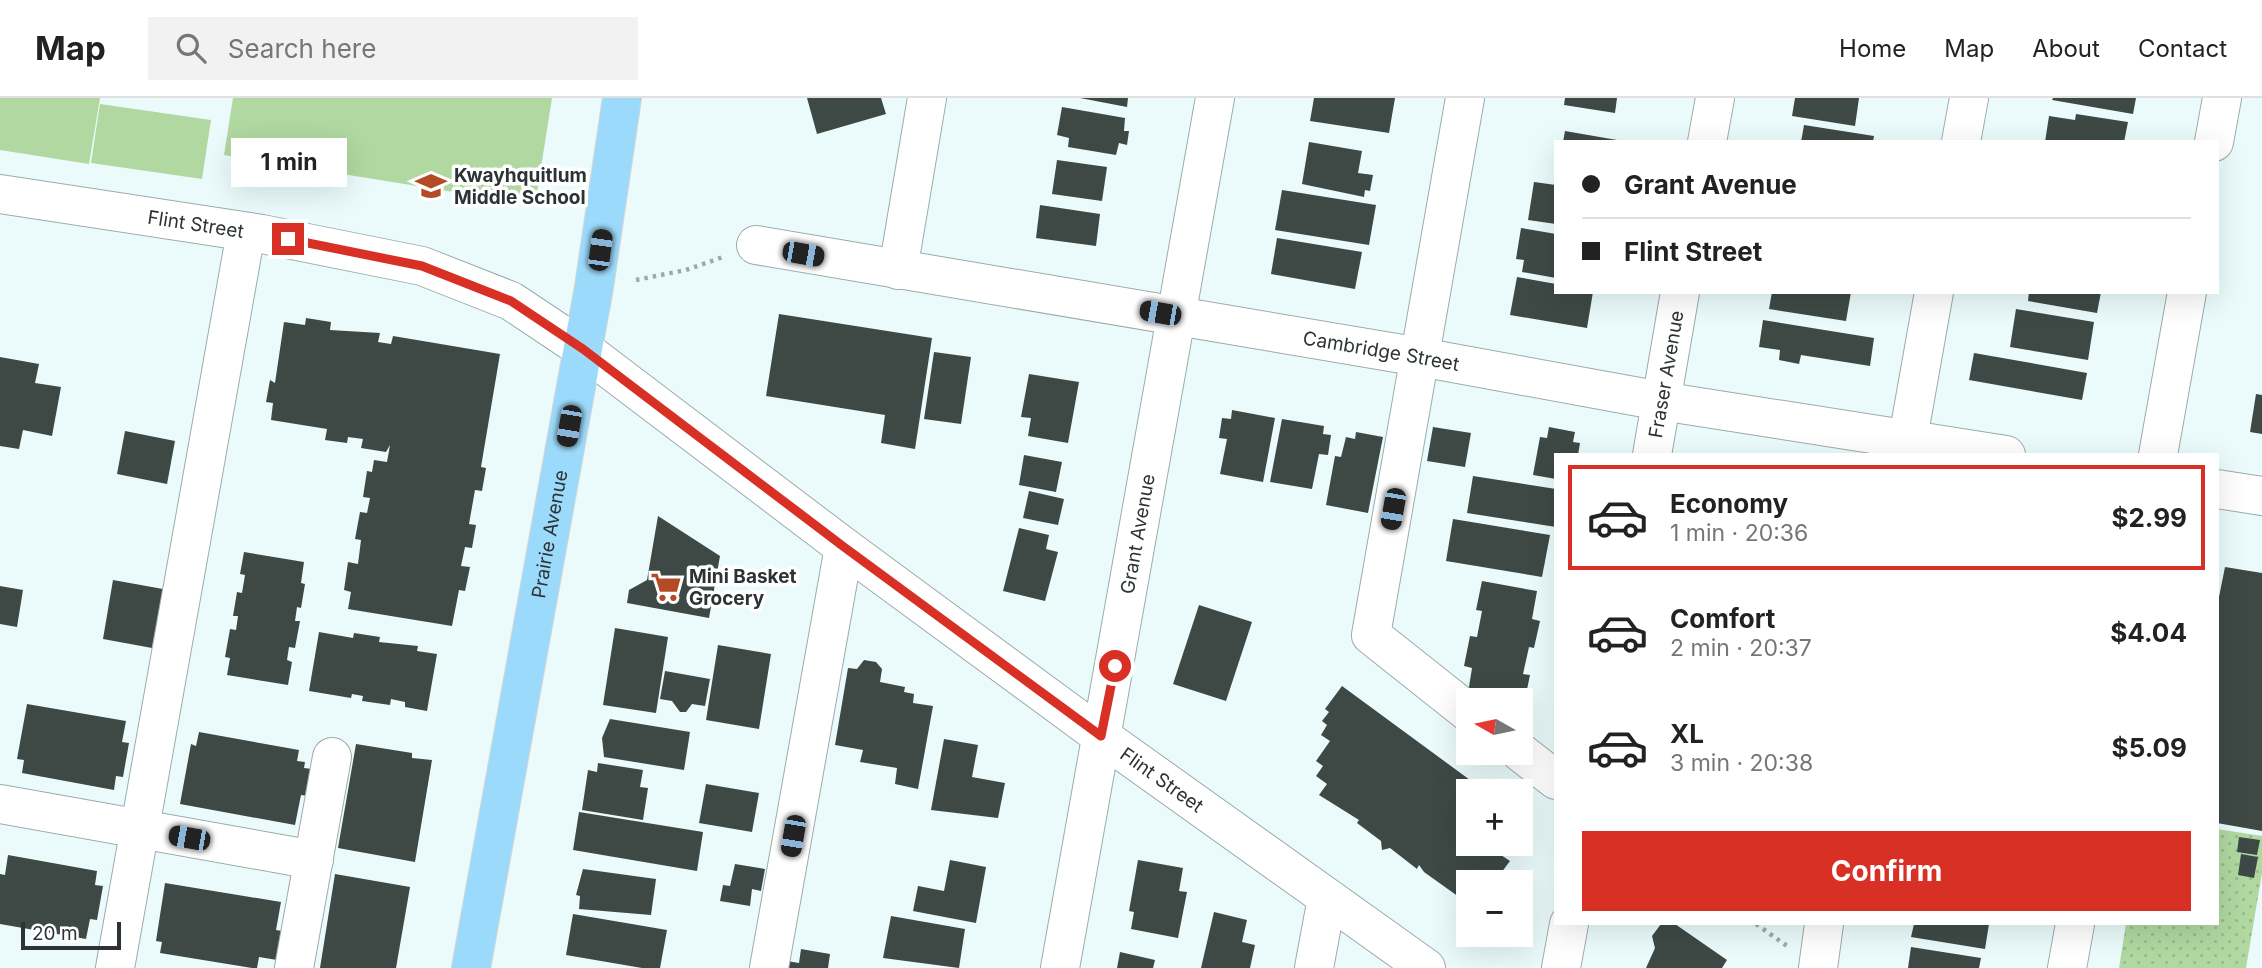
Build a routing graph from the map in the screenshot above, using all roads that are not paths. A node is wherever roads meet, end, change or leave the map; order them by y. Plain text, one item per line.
1 (622, 98) edge
2 (927, 98) edge
3 (1214, 98) edge
4 (1465, 98) edge
5 (1715, 98) edge
6 (1969, 98) edge
7 (2222, 98) edge
8 (1707, 140) edge
9 (1961, 140) edge
10 (2214, 140) edge
11 (0, 194) edge
12 (246, 232) junction
13 (756, 245) road end
14 (898, 270) junction
15 (1680, 294) edge
16 (1934, 294) edge
17 (2187, 294) edge
18 (1177, 316) junction
19 (583, 349) junction
20 (1420, 357) junction
21 (1661, 401) junction
22 (1906, 447) edge
23 (1652, 453) edge
24 (1981, 453) edge
25 (2158, 453) edge
26 (2219, 489) edge
27 (2262, 496) edge
28 (844, 547) junction
29 (1456, 702) edge
30 (1101, 736) junction
31 (332, 757) dead end
32 (1533, 762) edge
33 (1554, 778) edge
34 (0, 804) edge
35 (140, 829) junction
36 (314, 860) junction
37 (1327, 898) junction
38 (1569, 925) edge
39 (1824, 925) edge
40 (2075, 925) edge
41 (115, 968) edge
42 (294, 968) edge
43 (471, 968) edge
44 (769, 968) edge
45 (1060, 968) edge
46 (1314, 968) edge
47 (1426, 968) edge
48 (1560, 968) edge
49 (1818, 968) edge
50 (2067, 968) edge

1 - 19 main road, Prairie Avenue
2 - 14 street
3 - 18 street, Grant Avenue
4 - 20 street
5 - 8 street
6 - 9 street
7 - 10 street
11 - 12 street, Flint Street
12 - 19 street, Flint Street
12 - 35 street
13 - 14 street, Cambridge Street
14 - 18 street, Cambridge Street
15 - 21 street, Fraser Avenue
16 - 22 street
17 - 25 street
18 - 20 street, Cambridge Street
18 - 30 street, Grant Avenue
19 - 28 street, Flint Street
19 - 43 main road, Prairie Avenue
20 - 21 street, Cambridge Street
20 - 29 street
21 - 22 street, Cambridge Street
21 - 23 street, Fraser Avenue
22 - 24 street, Cambridge Street
26 - 27 street
28 - 30 street, Flint Street
28 - 44 street
30 - 37 street, Flint Street
30 - 45 street, Grant Avenue
31 - 36 street
32 - 33 street
34 - 35 street
35 - 36 street
35 - 41 street
36 - 42 street
37 - 46 street
37 - 47 street, Flint Street
38 - 48 street
39 - 49 street
40 - 50 street

